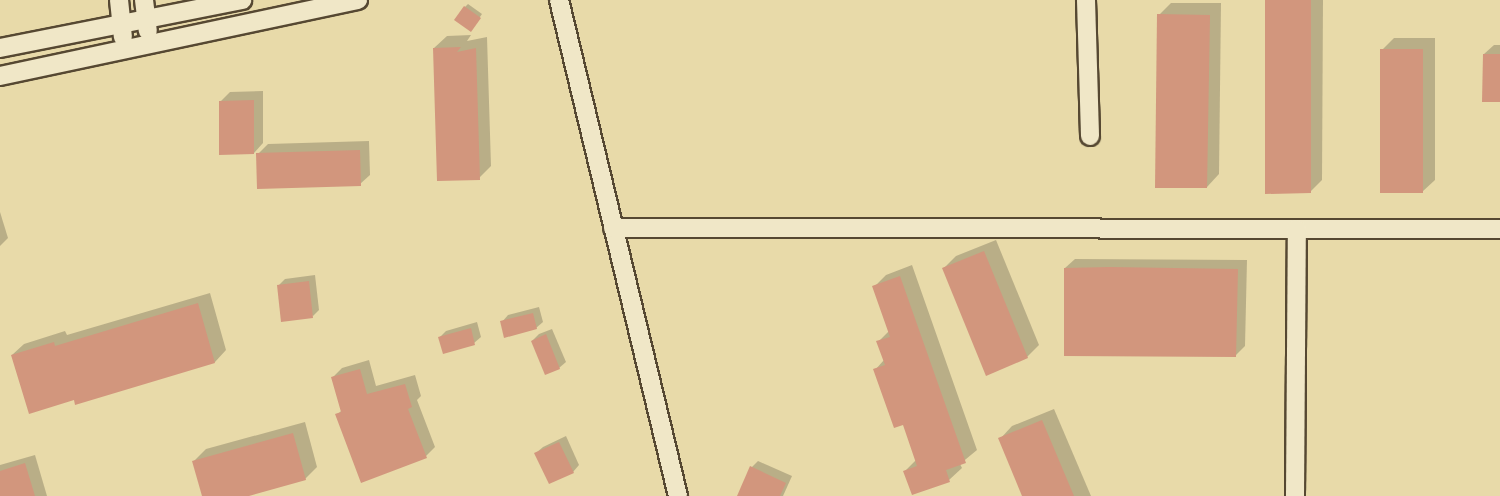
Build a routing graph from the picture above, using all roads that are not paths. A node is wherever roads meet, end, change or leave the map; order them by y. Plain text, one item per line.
1 (119, 0) edge
2 (144, 0) edge
3 (242, 0) edge
4 (358, 0) edge
5 (559, 0) edge
6 (1086, 0) edge
7 (146, 20) junction
8 (123, 24) junction
9 (151, 44) junction
10 (0, 48) edge
11 (124, 50) junction
12 (0, 76) edge
13 (1090, 136) dead end
14 (613, 228) junction
15 (1297, 229) junction
16 (1500, 229) edge
17 (678, 496) edge
18 (1295, 496) edge

1 - 8 street
2 - 7 street
3 - 7 street
4 - 9 street
5 - 14 street
6 - 13 street
7 - 8 street
7 - 9 street
8 - 10 street
8 - 11 street
9 - 11 street
11 - 12 street
14 - 15 street
14 - 17 street
15 - 16 street
15 - 18 street

